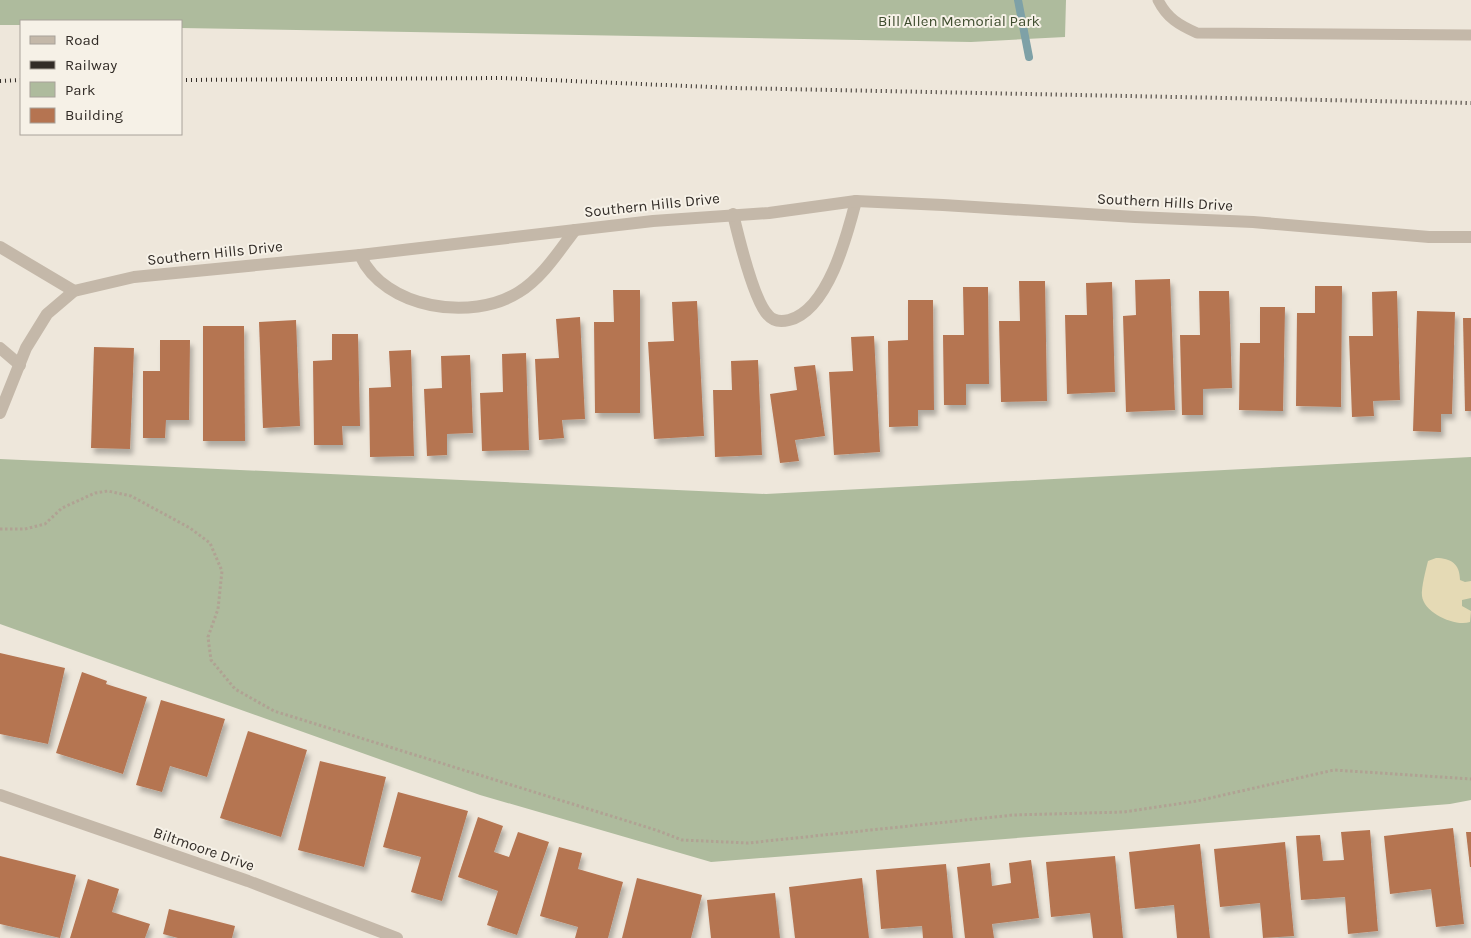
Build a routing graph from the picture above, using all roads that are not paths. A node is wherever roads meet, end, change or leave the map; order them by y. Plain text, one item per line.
1 (1158, 0) edge
2 (1471, 35) edge
3 (856, 201) junction
4 (733, 214) junction
5 (575, 230) junction
6 (1471, 237) edge
7 (0, 247) edge
8 (360, 255) junction
9 (74, 291) junction
10 (0, 348) edge
11 (20, 365) junction
12 (0, 413) edge
13 (0, 795) edge
14 (397, 938) edge

1 - 2 lane
3 - 4 street, Southern Hills Drive
3 - 4 street, Southern Hills Drive
3 - 6 street, Southern Hills Drive
4 - 5 street, Southern Hills Drive
5 - 8 street, Southern Hills Drive
5 - 8 street, Southern Hills Drive
7 - 9 street
8 - 9 street, Southern Hills Drive
9 - 11 street, Southern Hills Drive
10 - 11 street
11 - 12 street, Southern Hills Drive
13 - 14 street, Biltmoore Drive

